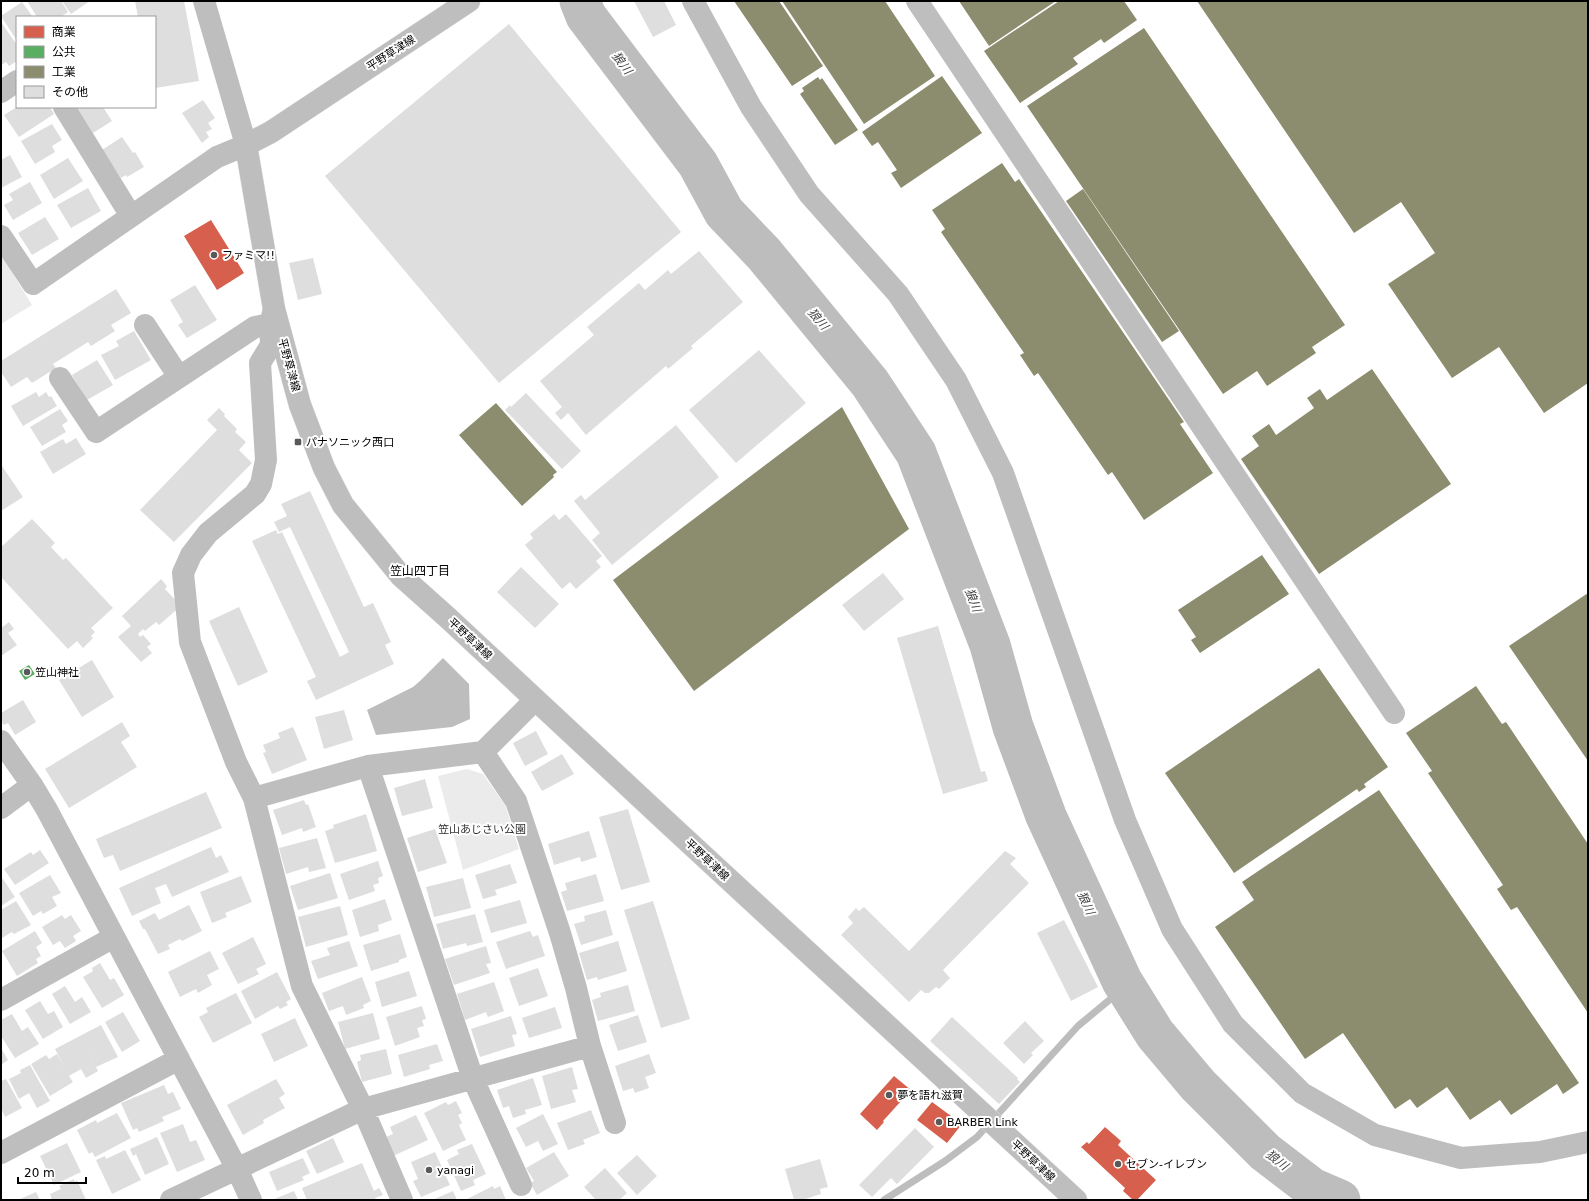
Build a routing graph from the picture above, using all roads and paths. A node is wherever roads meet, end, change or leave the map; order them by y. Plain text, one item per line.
1 (204, 1) edge
2 (469, 1) edge
3 (693, 1) edge
4 (917, 1) edge
5 (16, 82) edge
6 (1, 92) edge
7 (65, 108) edge
8 (246, 145) junction
9 (131, 216) junction
10 (1, 236) edge
11 (272, 316) junction
12 (145, 325) dead end
13 (179, 377) junction
14 (60, 378) dead end
15 (535, 700) junction
16 (1394, 713) dead end
17 (1, 741) edge
18 (483, 752) junction
19 (368, 766) junction
20 (32, 785) junction
21 (254, 798) junction
22 (1, 808) edge
23 (114, 937) junction
24 (3, 993) edge
25 (590, 1046) junction
26 (179, 1060) junction
27 (473, 1079) junction
28 (363, 1109) junction
29 (615, 1123) dead end
30 (1588, 1142) edge
31 (1, 1153) edge
32 (237, 1169) junction
33 (521, 1185) dead end
34 (171, 1200) edge
35 (251, 1200) edge
36 (402, 1200) edge
37 (1076, 1200) edge

1 - 8 street
2 - 8 street, 平野草津線
3 - 30 street
4 - 16 street
5 - 6 street
7 - 9 street
8 - 9 street
8 - 11 street, 平野草津線
9 - 10 street
11 - 13 street
11 - 15 street, 平野草津線
11 - 21 street
12 - 13 street
13 - 14 street
15 - 18 street
15 - 37 street, 平野草津線
17 - 20 street
18 - 19 street
18 - 25 street
19 - 21 street
19 - 27 street
20 - 22 street
20 - 23 street
21 - 28 street
23 - 24 street
23 - 26 street
25 - 27 street
25 - 29 street
26 - 31 street
26 - 32 street
27 - 28 street
27 - 33 street
28 - 32 street
28 - 36 street
32 - 34 street
32 - 35 street

